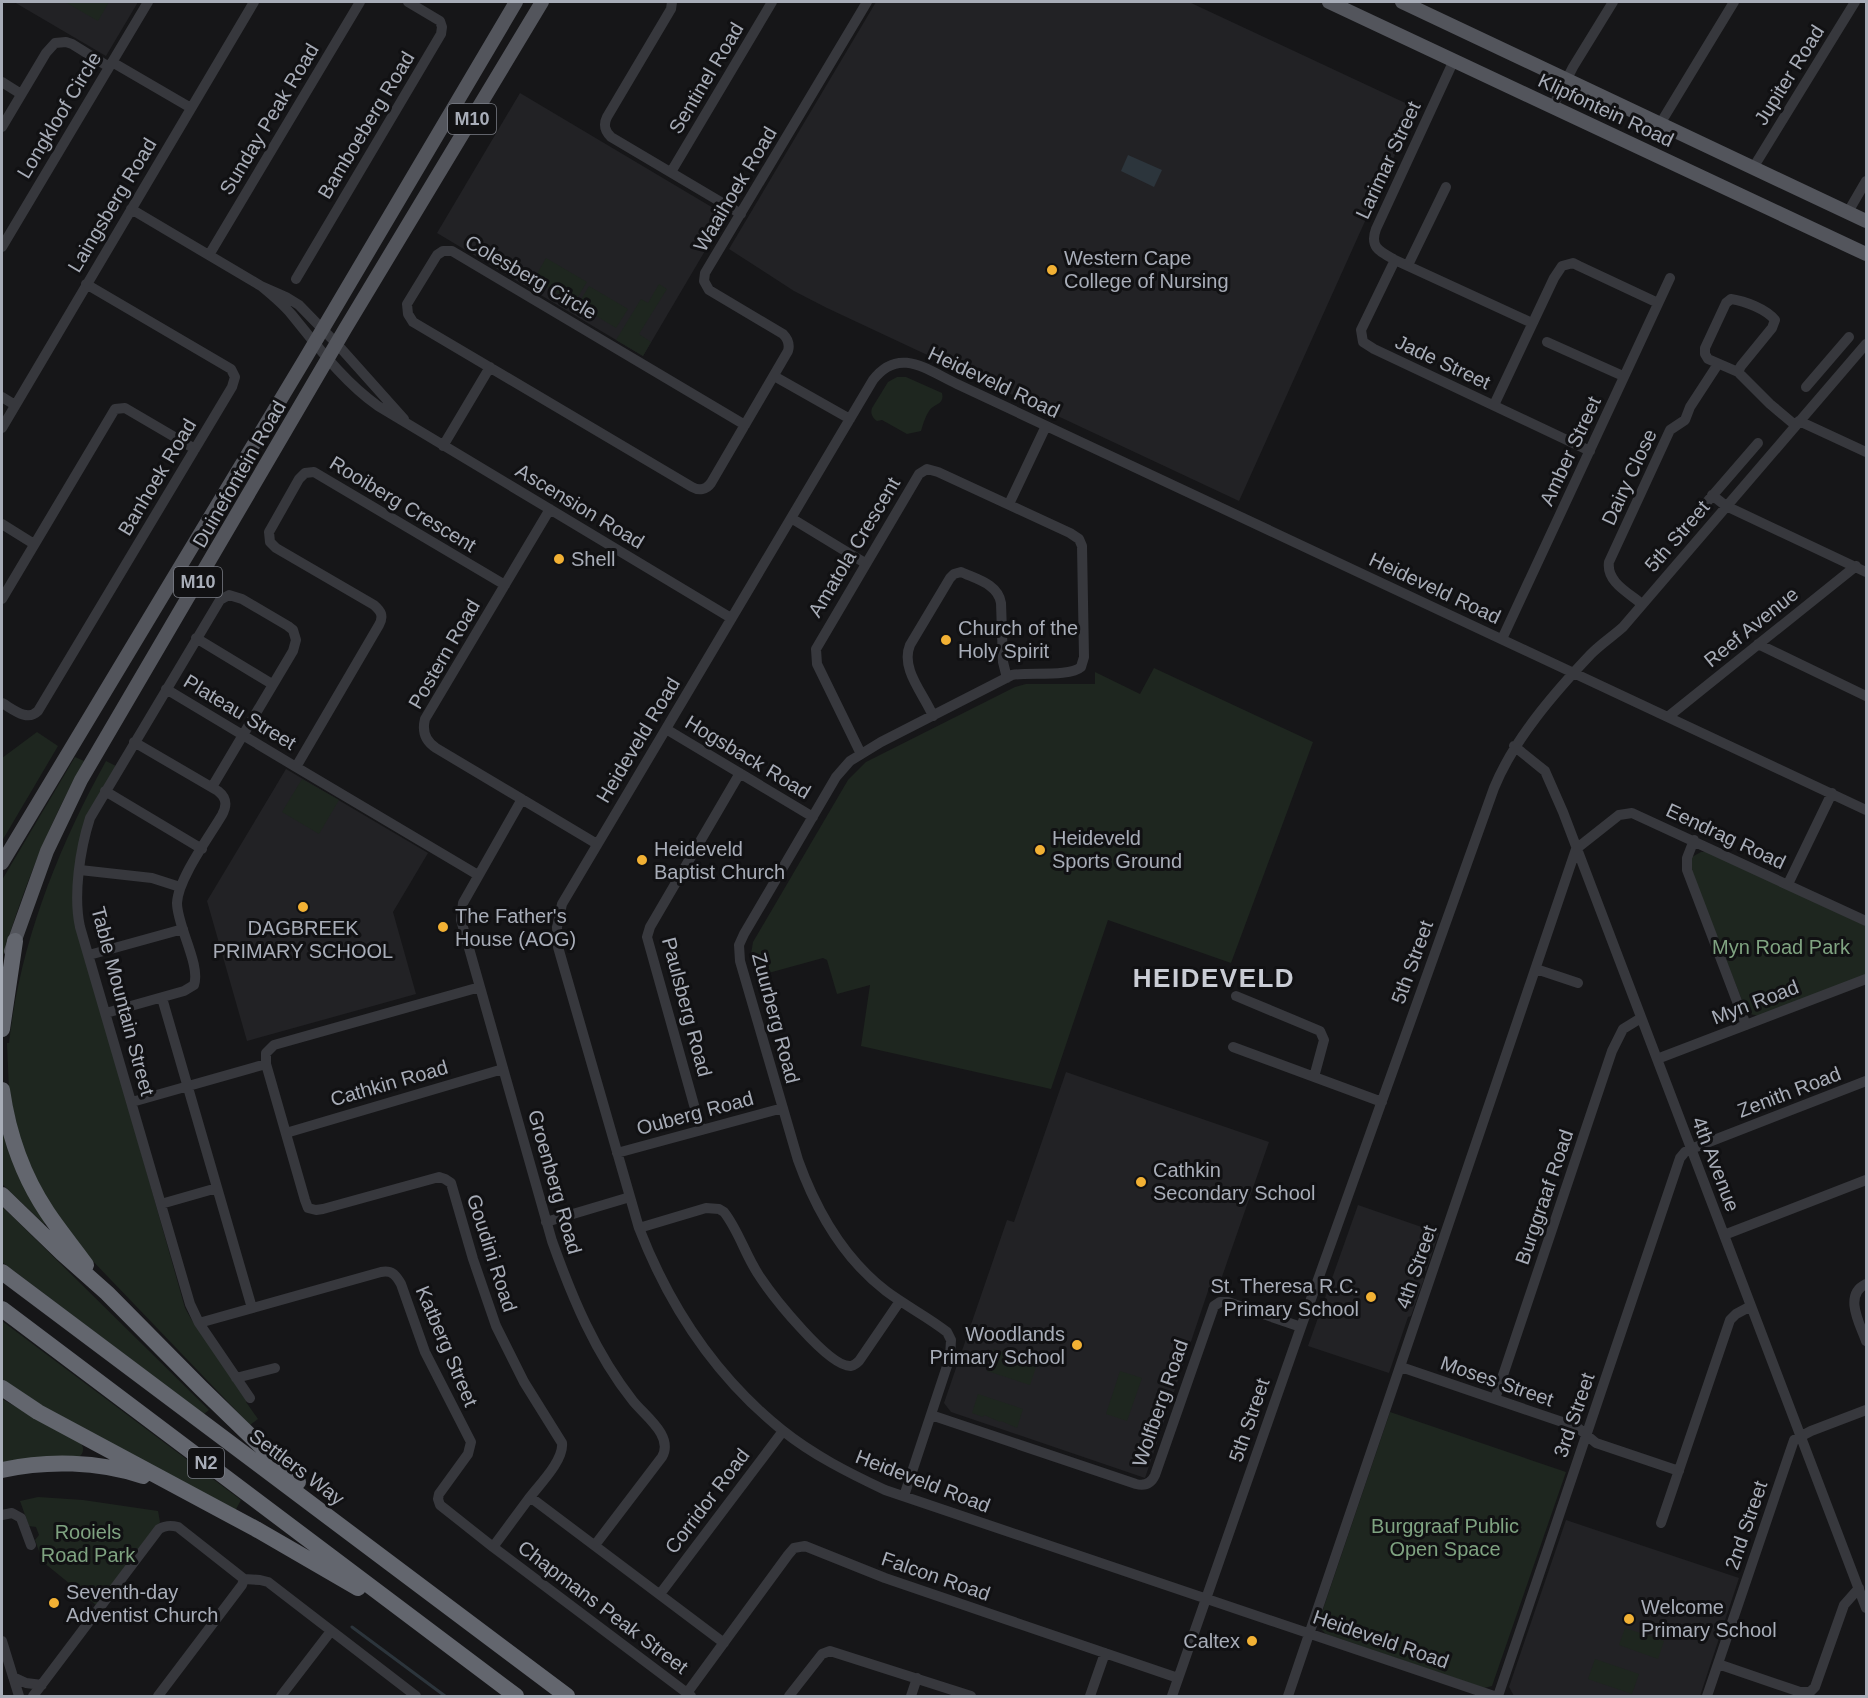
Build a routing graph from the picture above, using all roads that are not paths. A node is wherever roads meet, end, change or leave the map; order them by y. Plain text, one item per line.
1 (148, 2) edge
2 (254, 2) edge
3 (360, 2) edge
4 (408, 2) edge
5 (516, 2) edge
6 (542, 2) edge
7 (672, 2) edge
8 (772, 2) edge
9 (867, 2) edge
10 (1329, 2) edge
11 (1402, 2) edge
12 (1613, 2) edge
13 (1734, 2) edge
14 (1855, 2) edge
15 (1454, 60) junction
16 (110, 64) junction
17 (1566, 80) junction
18 (2, 82) edge
19 (21, 94) junction
20 (1553, 106) junction
21 (191, 108) junction
22 (1660, 124) junction
23 (2, 127) edge
24 (1753, 168) junction
25 (671, 172) junction
26 (1866, 181) edge
27 (1446, 187) dead end
28 (131, 209) junction
29 (1848, 212) junction
30 (741, 214) junction
31 (1866, 221) edge
32 (2, 247) edge
33 (1866, 254) edge
34 (209, 255) junction
35 (1395, 260) junction
36 (1408, 265) junction
37 (1670, 278) dead end
38 (296, 279) dead end
39 (86, 284) junction
40 (261, 286) junction
41 (1658, 303) junction
42 (1532, 323) junction
43 (322, 328) junction
44 (1850, 337) dead end
45 (1547, 342) dead end
46 (314, 344) junction
47 (337, 344) junction
48 (1866, 344) edge
49 (328, 360) junction
50 (1718, 364) junction
51 (1824, 366) junction
52 (490, 367) junction
53 (1738, 372) junction
54 (774, 376) junction
55 (1623, 376) junction
56 (1837, 378) junction
57 (1806, 387) dead end
58 (2, 397) edge
59 (15, 405) junction
60 (1494, 405) junction
61 (850, 419) junction
62 (1797, 423) junction
63 (745, 425) junction
64 (410, 426) junction
65 (1046, 426) junction
66 (2, 428) edge
67 (1758, 443) dead end
68 (443, 446) junction
69 (195, 449) junction
70 (1590, 451) junction
71 (1866, 452) edge
72 (703, 489) joint
73 (1712, 495) junction
74 (1009, 504) junction
75 (1726, 506) junction
76 (550, 509) junction
77 (791, 518) junction
78 (2, 524) edge
79 (1687, 525) dead end
80 (34, 544) junction
81 (866, 563) junction
82 (1861, 569) edge
83 (505, 585) junction
84 (2, 599) edge
85 (1642, 604) junction
86 (731, 618) junction
87 (196, 638) junction
88 (1502, 639) junction
89 (1758, 644) junction
90 (1081, 667) joint
91 (1574, 673) junction
92 (1007, 678) junction
93 (272, 684) junction
94 (166, 689) junction
95 (1866, 696) edge
96 (2, 703) edge
97 (933, 716) junction
98 (1669, 716) junction
99 (666, 729) junction
100 (243, 734) junction
101 (134, 742) junction
102 (1514, 746) junction
103 (861, 754) junction
104 (296, 767) junction
105 (740, 773) junction
106 (212, 787) junction
107 (105, 791) junction
108 (1832, 793) junction
109 (522, 799) junction
110 (1866, 810) edge
111 (813, 816) junction
112 (1694, 840) junction
113 (597, 844) junction
114 (202, 849) junction
115 (1576, 849) junction
116 (2, 863) edge
117 (80, 870) junction
118 (478, 875) junction
119 (1788, 884) junction
120 (180, 887) junction
121 (1866, 921) edge
122 (183, 929) junction
123 (15, 941) junction
124 (89, 955) junction
125 (1536, 969) junction
126 (1866, 979) edge
127 (2, 981) edge
128 (1578, 983) dead end
129 (480, 987) junction
130 (1236, 996) dead end
131 (162, 998) junction
132 (106, 1013) junction
133 (1641, 1018) junction
134 (1746, 1025) junction
135 (2, 1029) edge
136 (1233, 1047) dead end
137 (1657, 1059) junction
138 (266, 1064) junction
139 (503, 1069) junction
140 (1314, 1077) junction
141 (1866, 1081) edge
142 (187, 1086) junction
143 (2, 1090) edge
144 (132, 1102) junction
145 (1382, 1102) junction
146 (783, 1108) junction
147 (701, 1130) junction
148 (286, 1132) junction
149 (1691, 1149) junction
150 (617, 1153) junction
151 (1866, 1180) edge
152 (217, 1188) junction
153 (2, 1195) edge
154 (630, 1197) junction
155 (161, 1204) junction
156 (546, 1222) junction
157 (639, 1228) junction
158 (1724, 1235) junction
159 (2, 1272) edge
160 (1866, 1284) edge
161 (107, 1293) junction
162 (900, 1301) junction
163 (1751, 1306) junction
164 (252, 1308) junction
165 (2, 1310) edge
166 (199, 1323) junction
167 (1301, 1327) junction
168 (1866, 1341) edge
169 (1401, 1367) junction
170 (275, 1368) dead end
171 (236, 1378) junction
172 (2, 1388) edge
173 (250, 1398) dead end
174 (1494, 1399) junction
175 (1866, 1410) edge
176 (931, 1415) junction
177 (783, 1431) junction
178 (1586, 1435) junction
179 (1801, 1436) junction
180 (2, 1470) edge
181 (1679, 1471) junction
182 (181, 1489) junction
183 (904, 1496) junction
184 (530, 1497) junction
185 (2, 1515) edge
186 (1661, 1523) dead end
187 (364, 1543) junction
188 (31, 1545) dead end
189 (595, 1545) junction
190 (493, 1547) junction
191 (244, 1579) junction
192 (1858, 1588) junction
193 (660, 1594) junction
194 (1206, 1599) junction
195 (1866, 1608) edge
196 (411, 1617) junction
197 (331, 1631) junction
198 (1309, 1634) junction
199 (2, 1641) edge
200 (724, 1643) junction
201 (1105, 1653) junction
202 (1718, 1664) junction
203 (13, 1677) junction
204 (917, 1678) junction
205 (1178, 1678) junction
206 (42, 1685) junction
207 (410, 1694) edge
208 (689, 1695) edge
209 (20, 1696) edge
210 (33, 1696) edge
211 (158, 1696) edge
212 (281, 1696) edge
213 (516, 1696) edge
214 (567, 1696) edge
215 (789, 1696) edge
216 (911, 1696) edge
217 (971, 1696) edge
218 (1090, 1696) edge
219 (1172, 1696) edge
220 (1288, 1696) edge
221 (1494, 1696) edge
222 (1498, 1696) edge
223 (1707, 1696) edge

1 - 16 street, Longkloof Circle
2 - 21 street, Laingsberg Road
3 - 34 street, Sunday Peak Road
4 - 38 street, Bamboeberg Road
5 - 43 main road, Duinefontein Road / M10
6 - 47 main road, Duinefontein Road / M10
7 - 25 street
8 - 25 street, Sentinel Road
9 - 30 street, Waaihoek Road
10 - 15 main road, Klipfontein Road
11 - 17 main road, Klipfontein Road
12 - 17 street
13 - 22 street
14 - 24 street, Jupiter Road
15 - 20 main road, Klipfontein Road
15 - 35 street, Larimar Street
16 - 19 street
16 - 21 street
16 - 32 street, Longkloof Circle
17 - 20 street
17 - 22 main road, Klipfontein Road
18 - 19 street
19 - 23 street
20 - 33 main road, Klipfontein Road
21 - 28 street, Laingsberg Road
22 - 24 main road, Klipfontein Road
24 - 29 main road, Klipfontein Road
25 - 30 street
26 - 29 street
27 - 36 street
28 - 34 street
28 - 39 street, Laingsberg Road
29 - 31 main road, Klipfontein Road
30 - 54 street, Waaihoek Road
34 - 40 street
35 - 36 street, Larimar Street
35 - 60 street, Jade Street
36 - 42 street, Larimar Street
37 - 41 street, Amber Street
39 - 59 street, Laingsberg Road
39 - 69 street, Banhoek Road
40 - 43 street, Ascension Road
40 - 46 street, Ascension Road
41 - 42 street
41 - 55 street, Amber Street
42 - 60 street
43 - 46 main road, Duinefontein Road / M10
43 - 47 street, Ascension Road
44 - 51 street
45 - 55 street
46 - 49 street, Ascension Road
46 - 116 main road, Duinefontein Road / M10
47 - 49 main road, Duinefontein Road / M10
47 - 64 street, Ascension Road
48 - 56 street, 5th Street
49 - 64 street, Ascension Road
49 - 123 main road, Duinefontein Road / M10
50 - 53 street
50 - 53 street
50 - 85 street, Dairy Close
51 - 56 street
51 - 57 street
52 - 63 street, Colesberg Circle
52 - 68 street
52 - 72 street, Colesberg Circle
53 - 62 street
54 - 61 street
54 - 63 street, Waaihoek Road
55 - 70 street, Amber Street
56 - 62 street, 5th Street
58 - 59 street
59 - 66 street, Laingsberg Road
60 - 70 street, Jade Street
61 - 65 street, Heideveld Road
61 - 77 street, Heideveld Road
62 - 71 street
62 - 75 street, 5th Street
63 - 72 street, Waaihoek Road
64 - 68 street, Ascension Road
65 - 74 street
65 - 88 street, Heideveld Road
67 - 73 street
68 - 76 street, Ascension Road
69 - 80 street
69 - 96 street, Banhoek Road
70 - 88 street, Amber Street
73 - 75 street
73 - 79 street
74 - 81 street, Amatola Crescent
74 - 90 street, Amatola Crescent
75 - 82 street
75 - 85 street, 5th Street
76 - 83 street, Postern Road
76 - 86 street, Ascension Road
77 - 81 street
77 - 86 street, Heideveld Road
78 - 80 street
80 - 84 street
81 - 103 street, Amatola Crescent
82 - 89 street, Reef Avenue
83 - 104 street, Rooiberg Crescent
83 - 109 street, Postern Road
85 - 91 street, 5th Street
86 - 99 street, Heideveld Road
87 - 93 street
87 - 93 street, Table Mountain Street
87 - 94 street, Table Mountain Street
88 - 91 street, Heideveld Road
89 - 95 street
89 - 98 street, Reef Avenue
90 - 92 street, Zuurberg Road
91 - 98 street, Heideveld Road
91 - 102 street, 5th Street
92 - 97 street, Zuurberg Road
92 - 97 street
93 - 100 street
94 - 100 street, Plateau Street
94 - 101 street, Table Mountain Street
97 - 103 street, Zuurberg Road
98 - 108 street, Heideveld Road
99 - 105 street, Hogsback Road
99 - 113 street, Heideveld Road
100 - 104 street, Plateau Street
100 - 106 street
101 - 106 street
101 - 107 street, Table Mountain Street
102 - 115 street, 4th Avenue
102 - 145 street, 5th Street
103 - 111 street, Zuurberg Road
104 - 118 street
105 - 111 street, Hogsback Road
105 - 147 street, Paulsberg Road
106 - 114 street
107 - 114 street
107 - 117 street, Table Mountain Street
108 - 110 street, Heideveld Road
108 - 119 street
109 - 113 street, Postern Road
109 - 118 street, Groenberg Road
111 - 146 street, Zuurberg Road
112 - 115 street, Eendrag Road
112 - 119 street, Eendrag Road
112 - 134 street
113 - 150 street, Heideveld Road
114 - 120 street
115 - 125 street, 4th Street
115 - 133 street, 4th Avenue
117 - 120 street
117 - 124 street, Table Mountain Street
118 - 129 street, Groenberg Road
119 - 121 street, Eendrag Road
120 - 122 street
122 - 124 street
122 - 131 street
123 - 127 main road, Duinefontein Road / M10
123 - 135 highway
124 - 132 street, Table Mountain Street
125 - 128 street
125 - 169 street, 4th Street
126 - 134 street, Myn Road
129 - 138 street
129 - 139 street, Groenberg Road
130 - 140 street
131 - 132 street
131 - 142 street
132 - 144 street, Table Mountain Street
133 - 137 street, 4th Avenue
133 - 174 street, Burggraaf Road
134 - 137 street, Myn Road
136 - 140 street
137 - 149 street, 4th Avenue
138 - 142 street
138 - 148 street, Goudini Road
139 - 148 street, Cathkin Road
139 - 156 street, Groenberg Road
140 - 145 street
141 - 149 street, Zenith Road
142 - 144 street
142 - 152 street
143 - 161 highway
144 - 155 street, Table Mountain Street
145 - 167 street, 5th Street
146 - 147 street, Ouberg Road
146 - 162 street, Zuurberg Road
147 - 150 street, Ouberg Road
148 - 184 street, Goudini Road
149 - 158 street, 4th Avenue
149 - 178 street, 3rd Street
150 - 154 street, Heideveld Road
151 - 158 street
152 - 155 street
152 - 164 street
153 - 161 highway
154 - 156 street
154 - 157 street, Heideveld Road
155 - 166 street, Table Mountain Street
156 - 189 street, Groenberg Road
157 - 162 street
157 - 177 street, Heideveld Road
158 - 163 street, 4th Avenue
159 - 187 highway, Settlers Way / N2
160 - 168 street
161 - 187 highway
162 - 176 street, Zuurberg Road
163 - 179 street, 4th Avenue
163 - 181 street
164 - 166 street
164 - 190 street, Katberg Street
165 - 196 highway, N2
166 - 171 street, Table Mountain Street
167 - 176 street, Wolfberg Road
167 - 194 street, 5th Street
169 - 174 street, Moses Street
169 - 198 street, 4th Street
170 - 171 street
171 - 173 street, Table Mountain Street
172 - 182 highway
174 - 178 street, Moses Street
175 - 179 street
176 - 183 street, Zuurberg Road
177 - 183 street, Heideveld Road
177 - 193 street, Corridor Road
178 - 181 street, Moses Street
178 - 222 street, 3rd Street
179 - 192 street, 4th Avenue
179 - 202 street, 2nd Street
180 - 182 highway
181 - 186 street
182 - 196 highway
183 - 194 street, Heideveld Road
184 - 189 street
184 - 190 street
185 - 188 street
187 - 214 highway, Settlers Way / N2
189 - 193 street
190 - 208 street, Chapmans Peak Street
191 - 197 street
191 - 206 street
191 - 211 street
192 - 195 street, 4th Avenue
192 - 202 street
193 - 200 street
194 - 198 street, Heideveld Road
194 - 205 street, 5th Street
196 - 213 highway, N2
197 - 207 street
197 - 212 street
198 - 220 street, 4th Street
198 - 221 street, Heideveld Road
199 - 203 street
200 - 201 street, Falcon Road
200 - 208 street
201 - 205 street, Falcon Road
201 - 218 street
202 - 223 street, 2nd Street
203 - 206 street
203 - 209 street
204 - 215 street
204 - 216 street
204 - 217 street
205 - 219 street, 5th Street
206 - 210 street

